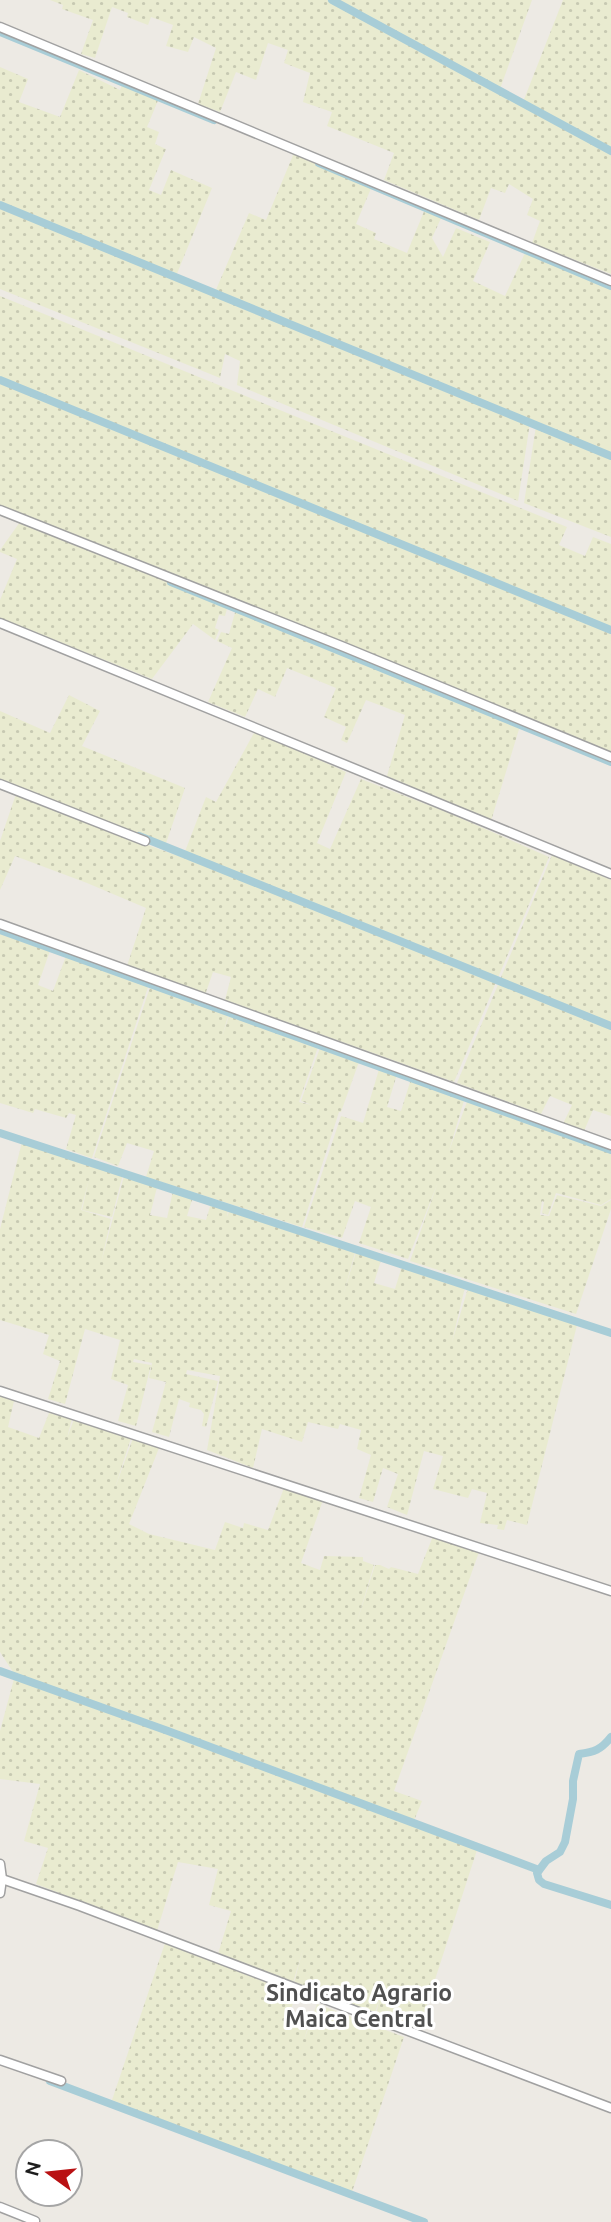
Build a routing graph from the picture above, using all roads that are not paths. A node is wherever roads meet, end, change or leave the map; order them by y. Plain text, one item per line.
1 (0, 27) edge
2 (611, 281) edge
3 (0, 510) edge
4 (0, 623) edge
5 (611, 757) edge
6 (0, 784) edge
7 (145, 841) dead end
8 (611, 874) edge
9 (0, 925) edge
10 (611, 1145) edge
11 (0, 1391) edge
12 (611, 1591) edge
13 (0, 1864) edge
14 (2, 1879) junction
15 (0, 1893) edge
16 (0, 2060) edge
17 (61, 2081) dead end
18 (611, 2108) edge
19 (0, 2207) edge
20 (35, 2221) edge

1 - 2 street
3 - 5 street
4 - 8 street
6 - 7 street
9 - 10 street
11 - 12 street
13 - 14 street
14 - 15 street
14 - 18 street
16 - 17 street
19 - 20 street

